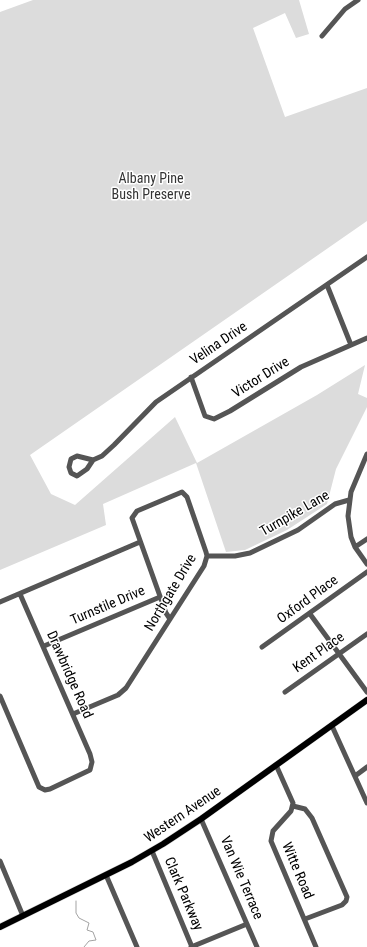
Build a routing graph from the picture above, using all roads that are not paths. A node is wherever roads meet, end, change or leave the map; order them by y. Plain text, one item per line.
1 (358, 0) edge
2 (322, 36) dead end
3 (367, 257) edge
4 (327, 285) junction
5 (367, 338) edge
6 (351, 346) junction
7 (191, 377) junction
8 (367, 454) edge
9 (93, 460) junction
10 (349, 500) junction
11 (367, 540) edge
12 (140, 542) junction
13 (355, 547) junction
14 (207, 556) junction
15 (367, 564) edge
16 (367, 572) edge
17 (20, 594) junction
18 (160, 597) junction
19 (0, 602) edge
20 (310, 614) junction
21 (170, 618) junction
22 (367, 634) edge
23 (44, 646) junction
24 (262, 647) dead end
25 (339, 654) junction
26 (285, 692) dead end
27 (367, 692) edge
28 (0, 696) edge
29 (367, 700) edge
30 (73, 714) junction
31 (332, 726) junction
32 (276, 765) junction
33 (367, 767) edge
34 (355, 776) junction
35 (367, 803) edge
36 (293, 806) junction
37 (202, 819) junction
38 (152, 851) junction
39 (0, 861) edge
40 (106, 875) junction
41 (23, 916) junction
42 (304, 919) junction
43 (247, 924) junction
44 (0, 927) edge
45 (136, 947) edge
46 (192, 947) edge
47 (257, 947) edge
48 (316, 947) edge

1 - 2 street
3 - 4 street, Velina Drive
4 - 6 street
4 - 7 street, Velina Drive
5 - 6 street, Victor Drive
6 - 7 street, Victor Drive
7 - 9 street, Velina Drive
8 - 10 street
9 - 9 street, Velina Drive
10 - 13 street
10 - 14 street, Turnpike Lane
11 - 13 street
12 - 14 street, Northgate Drive
12 - 17 street
12 - 18 street
13 - 15 street
14 - 21 street, Northgate Drive
16 - 20 street, Oxford Place
17 - 19 street
17 - 23 street, Drawbridge Road
18 - 21 street
18 - 23 street, Turnstile Drive
20 - 24 street, Oxford Place
20 - 25 street
21 - 30 street, Northgate Drive
22 - 25 street, Kent Place
23 - 30 street, Drawbridge Road
25 - 26 street, Kent Place
25 - 27 street
28 - 30 street, Drawbridge Road
29 - 31 main road, Western Avenue
31 - 32 main road, Western Avenue
31 - 34 street
32 - 36 street
32 - 37 main road, Western Avenue
33 - 34 street
34 - 35 street
36 - 42 street, Witte Road
36 - 42 street
37 - 38 main road, Western Avenue
37 - 43 street, Van Wie Terrace
38 - 40 main road, Western Avenue
38 - 46 street, Clark Parkway
39 - 41 street
40 - 41 main road, Western Avenue
40 - 45 street
41 - 44 main road, Western Avenue
42 - 48 street, Witte Road
43 - 46 street
43 - 47 street, Van Wie Terrace

